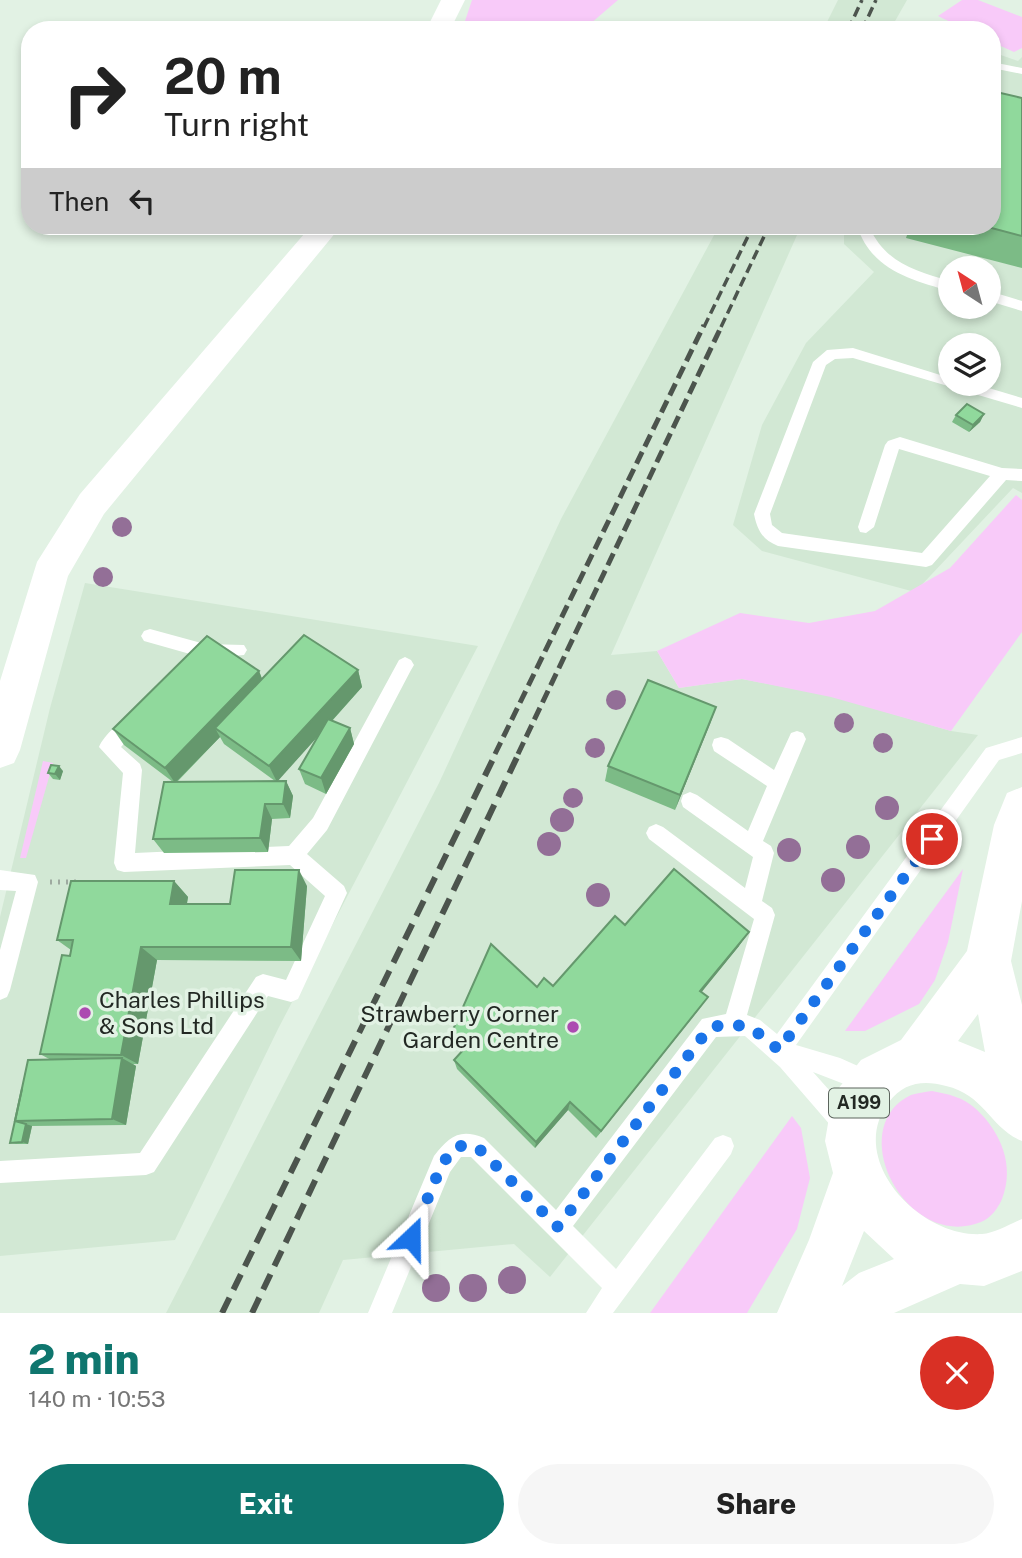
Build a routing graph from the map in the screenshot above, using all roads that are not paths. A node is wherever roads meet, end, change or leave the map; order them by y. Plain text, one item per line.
1 (453, 0) edge
2 (442, 21) edge
3 (1001, 67) edge
4 (1022, 71) edge
5 (319, 235) edge
6 (867, 235) edge
7 (938, 283) edge
8 (1001, 300) edge
9 (1022, 306) edge
10 (938, 379) edge
11 (997, 396) edge
12 (1022, 403) edge
13 (1002, 474) junction
14 (1022, 475) edge
15 (866, 527) dead end
16 (150, 636) dead end
17 (238, 650) dead end
18 (205, 651) junction
19 (405, 665) dead end
20 (186, 670) edge
21 (147, 709) edge
22 (797, 739) dead end
23 (721, 745) dead end
24 (1022, 745) edge
25 (0, 750) edge
26 (778, 783) junction
27 (690, 802) dead end
28 (1022, 807) edge
29 (656, 832) dead end
30 (751, 845) junction
31 (294, 855) junction
32 (0, 880) edge
33 (751, 905) junction
34 (988, 961) junction
35 (0, 990) edge
36 (734, 1024) junction
37 (779, 1050) junction
38 (917, 1058) junction
39 (870, 1083) junction
40 (1020, 1114) edge
41 (723, 1146) dead end
42 (853, 1154) junction
43 (0, 1172) edge
44 (558, 1227) junction
45 (1022, 1245) edge
46 (941, 1266) junction
47 (617, 1287) junction
48 (380, 1313) edge
49 (598, 1313) edge
50 (804, 1313) edge
51 (850, 1313) edge

1 - 2 main road
3 - 4 lane
5 - 25 main road
6 - 7 lane
8 - 9 lane
10 - 13 lane
11 - 12 lane
13 - 14 lane
13 - 15 lane
16 - 18 lane
17 - 18 lane
18 - 20 lane
19 - 31 lane
21 - 31 lane
22 - 26 lane
23 - 26 lane
24 - 37 lane
26 - 30 lane
27 - 30 lane
28 - 34 main road, A199
29 - 33 lane
30 - 33 lane
31 - 43 lane
32 - 35 lane
33 - 36 lane
34 - 38 main road, A199
34 - 40 main road, A199
36 - 37 lane
36 - 44 lane
37 - 39 lane
37 - 42 lane
38 - 39 main road, A199
38 - 40 main road, A199
39 - 42 main road, A199
41 - 47 lane
42 - 46 main road
42 - 50 main road, A199
44 - 47 lane
44 - 48 lane
45 - 46 main road
46 - 51 main road
47 - 49 lane

